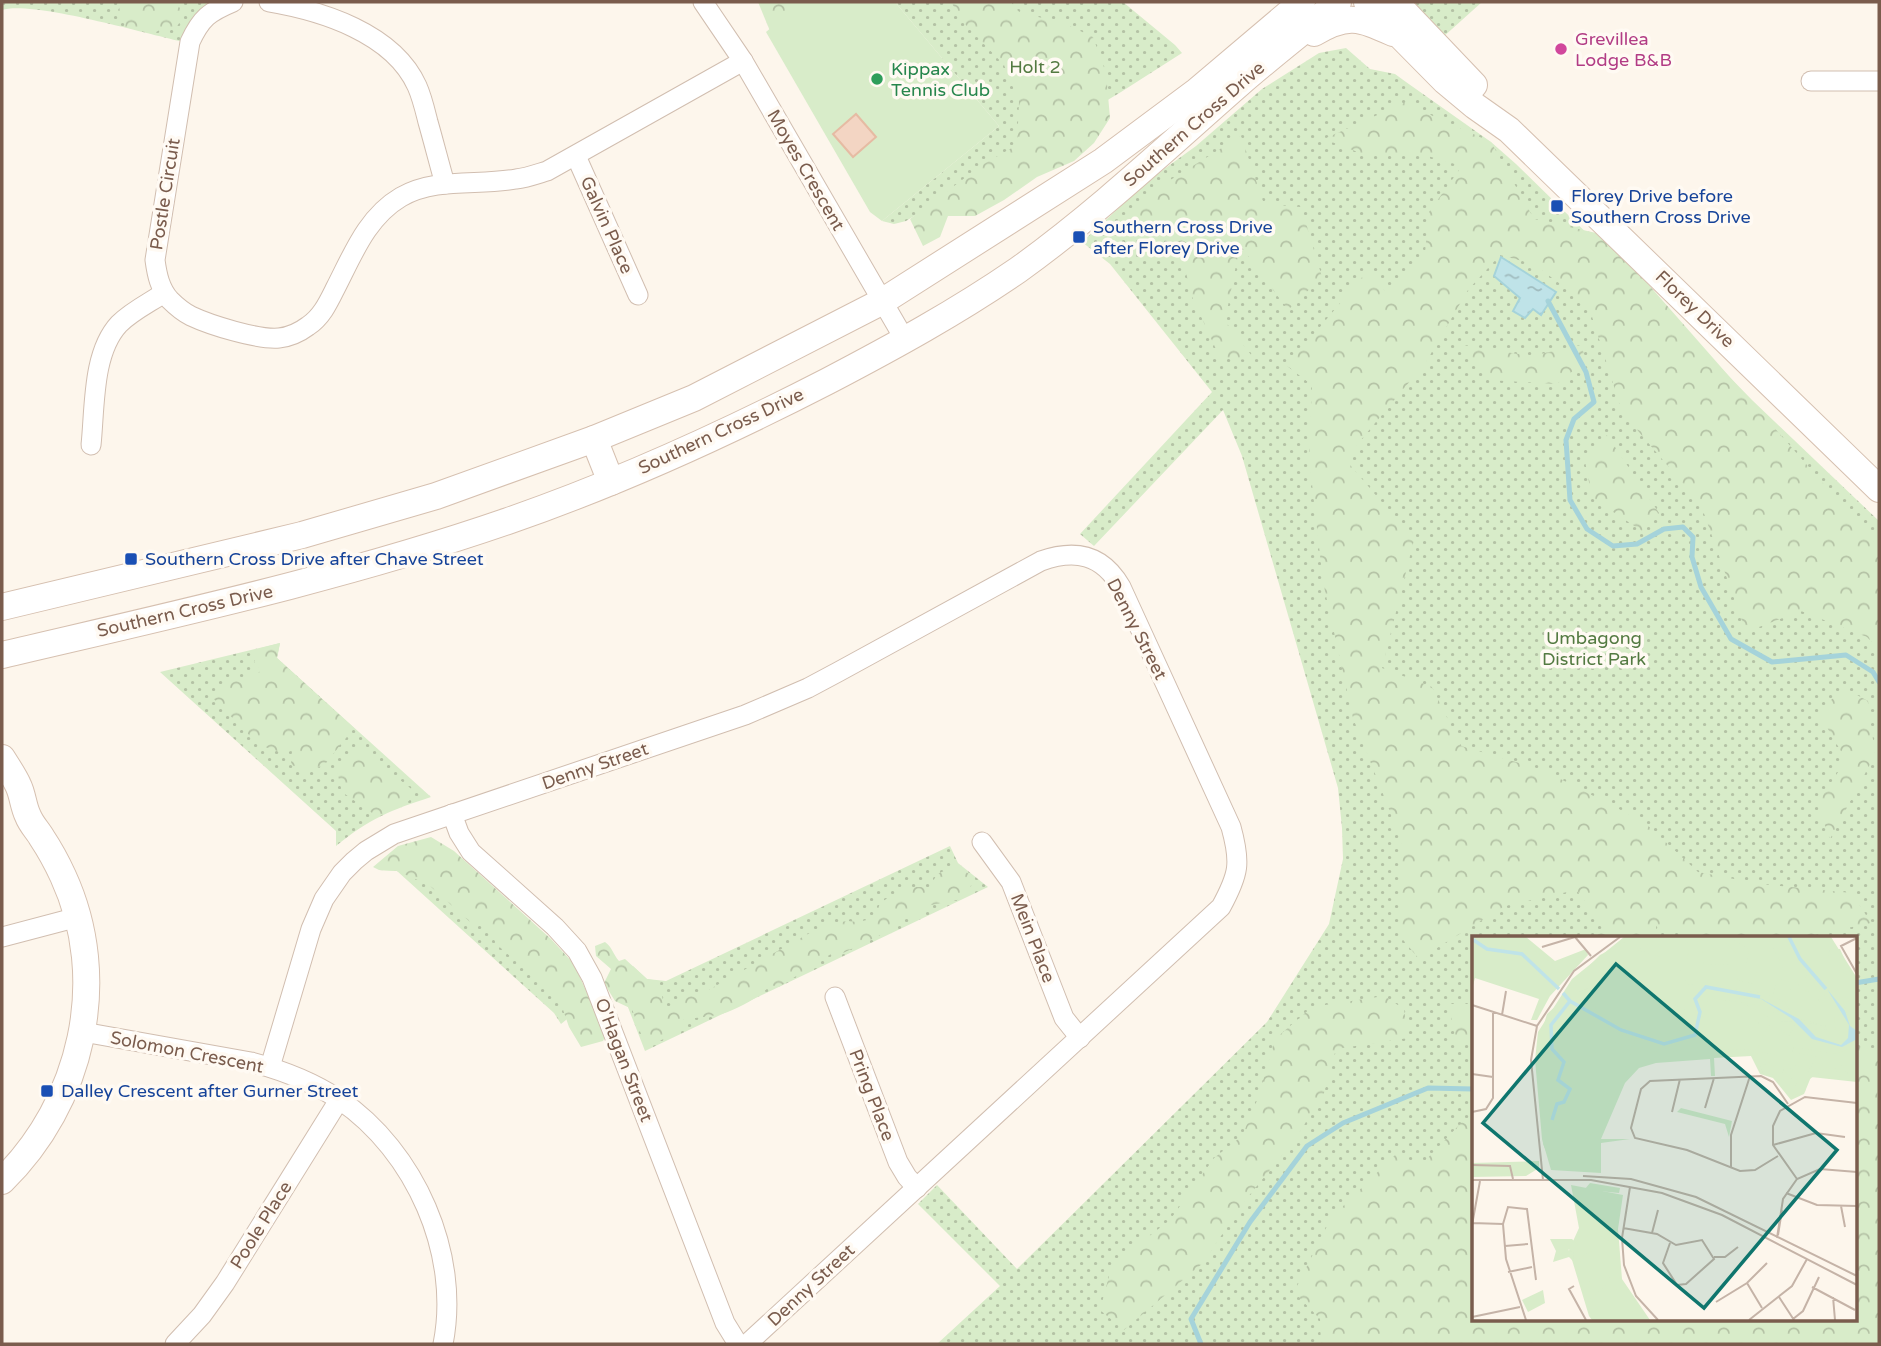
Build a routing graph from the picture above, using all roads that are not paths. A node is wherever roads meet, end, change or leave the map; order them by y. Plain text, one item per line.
1 (233, 2) edge
2 (269, 2) edge
3 (703, 2) edge
4 (1302, 2) edge
5 (1338, 2) edge
6 (1367, 2) edge
7 (1400, 4) edge
8 (1401, 36) junction
9 (743, 61) junction
10 (1236, 73) junction
11 (1811, 81) dead end
12 (1879, 81) edge
13 (1205, 100) junction
14 (1509, 130) junction
15 (576, 156) junction
16 (445, 184) junction
17 (164, 293) junction
18 (638, 295) dead end
19 (883, 301) junction
20 (905, 340) junction
21 (594, 439) junction
22 (91, 445) dead end
23 (611, 482) junction
24 (1879, 489) edge
25 (28, 601) junction
26 (2, 607) edge
27 (2, 616) edge
28 (13, 652) edge
29 (2, 667) edge
30 (2, 758) edge
31 (2, 794) edge
32 (452, 814) junction
33 (27, 816) junction
34 (982, 842) dead end
35 (78, 917) junction
36 (2, 937) edge
37 (835, 997) dead end
38 (83, 1032) junction
39 (1080, 1038) junction
40 (270, 1067) junction
41 (339, 1100) junction
42 (2, 1181) edge
43 (917, 1188) junction
44 (175, 1344) edge
45 (443, 1344) edge
46 (738, 1344) edge
47 (747, 1344) edge

1 - 17 street, Postle Circuit
2 - 16 street
3 - 9 street, Moyes Crescent
4 - 10 main road, Southern Cross Drive
5 - 10 main road, Southern Cross Drive
6 - 8 main road, Florey Drive
7 - 14 main road, Florey Drive
8 - 10 main road
8 - 14 main road, Florey Drive
9 - 15 street
9 - 19 street, Moyes Crescent
10 - 13 main road, Southern Cross Drive
11 - 12 street
13 - 19 main road, Southern Cross Drive
13 - 20 main road, Southern Cross Drive
14 - 24 main road, Florey Drive
15 - 16 street
15 - 18 street, Galvin Place
16 - 17 street
17 - 22 street
19 - 20 street, Moyes Crescent
19 - 21 main road, Southern Cross Drive
20 - 23 main road, Southern Cross Drive
21 - 23 main road
21 - 25 main road, Southern Cross Drive
23 - 28 main road, Southern Cross Drive
25 - 26 main road, Southern Cross Drive
25 - 27 main road
28 - 29 main road
30 - 33 main road
31 - 33 main road
32 - 39 street, Denny Street
32 - 40 street, Denny Street
32 - 46 street, O'Hagan Street
33 - 35 main road
34 - 39 street, Mein Place
35 - 36 street
35 - 38 main road
37 - 43 street, Pring Place
38 - 40 street, Solomon Crescent
38 - 42 main road
39 - 43 street, Denny Street
40 - 41 street, Solomon Crescent
41 - 44 street, Poole Place
41 - 45 street, Solomon Crescent
43 - 47 street, Denny Street

